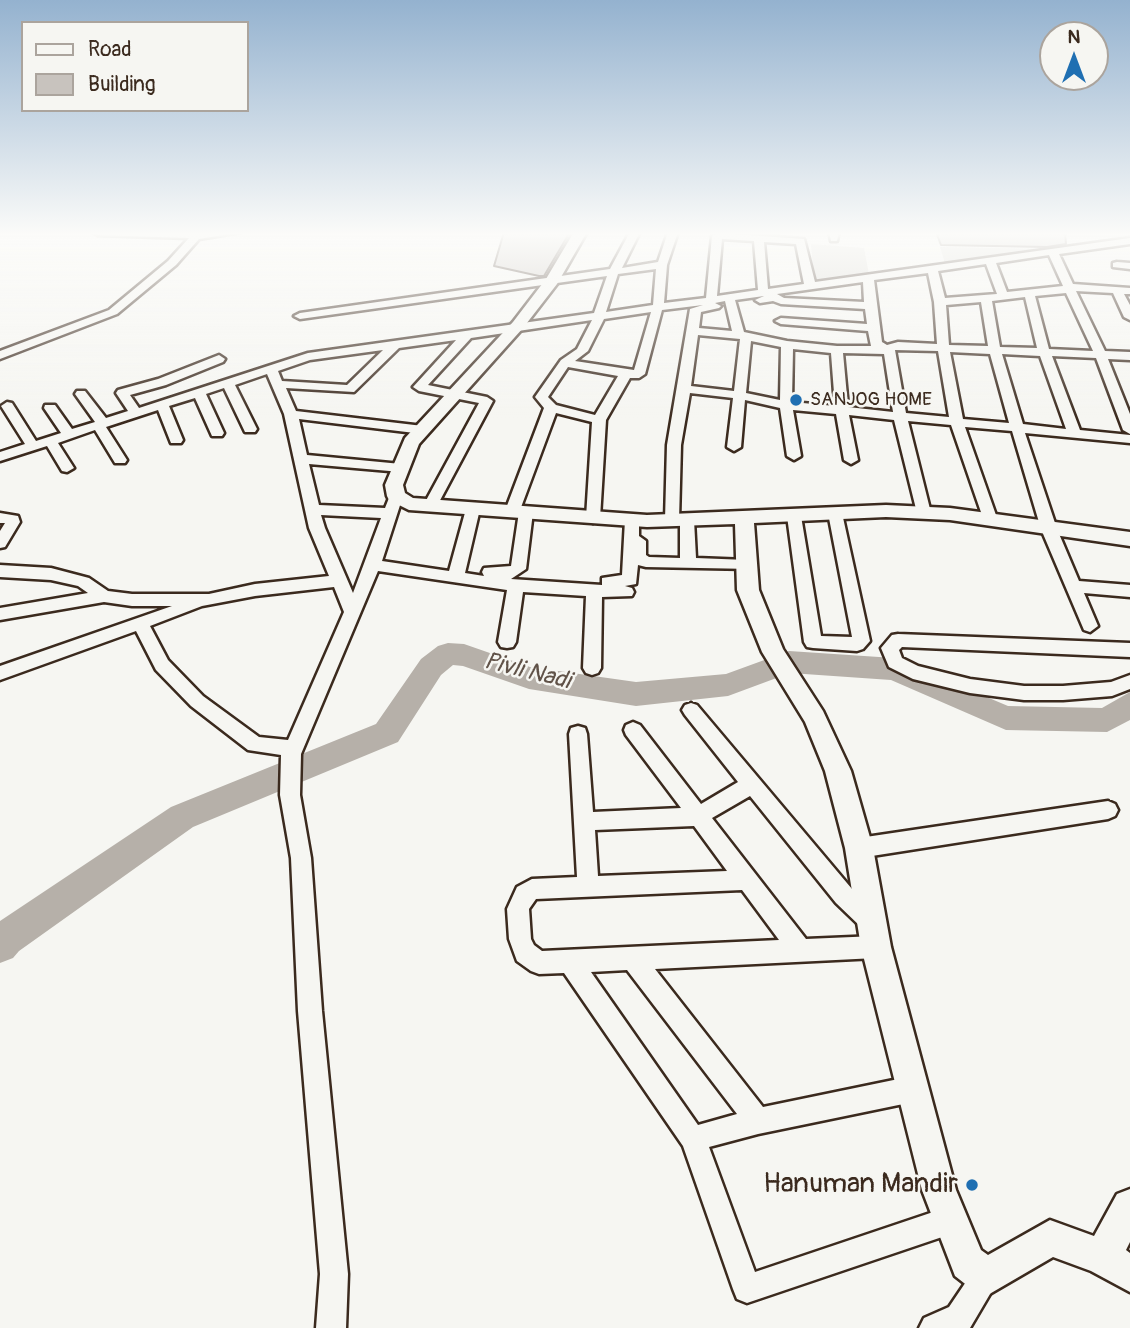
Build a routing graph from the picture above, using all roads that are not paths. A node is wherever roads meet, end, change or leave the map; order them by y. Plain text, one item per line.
1 (135, 294) edge
2 (459, 294) edge
3 (542, 294) edge
4 (607, 294) edge
5 (659, 294) edge
6 (712, 294) edge
7 (776, 294) edge
8 (870, 294) edge
9 (938, 294) edge
10 (1021, 294) edge
11 (1029, 294) edge
12 (1075, 294) edge
13 (1077, 294) edge
14 (1119, 294) edge
15 (772, 295) junction
16 (1003, 296) joint
17 (712, 298) junction
18 (986, 298) junction
19 (731, 300) junction
20 (940, 302) junction
21 (658, 306) junction
22 (870, 306) junction
23 (600, 314) junction
24 (300, 316) dead end
25 (1130, 317) edge
26 (781, 321) junction
27 (518, 325) junction
28 (1095, 325) dead end
29 (873, 328) junction
30 (695, 331) junction
31 (466, 336) junction
32 (743, 336) junction
33 (396, 344) junction
34 (783, 344) junction
35 (943, 348) junction
36 (885, 349) junction
37 (837, 350) junction
38 (995, 350) junction
39 (1044, 351) junction
40 (1100, 354) junction
41 (0, 355) edge
42 (1130, 356) edge
43 (219, 359) dead end
44 (565, 363) junction
45 (271, 369) junction
46 (626, 374) junction
47 (228, 383) junction
48 (278, 384) junction
49 (684, 389) junction
50 (200, 392) junction
51 (80, 394) dead end
52 (740, 394) junction
53 (454, 396) junction
54 (162, 404) junction
55 (786, 405) junction
56 (7, 406) dead end
57 (50, 408) dead end
58 (551, 408) junction
59 (842, 410) junction
60 (136, 413) junction
61 (291, 414) junction
62 (900, 416) junction
63 (599, 420) junction
64 (957, 424) junction
65 (101, 425) junction
66 (1017, 427) junction
67 (250, 429) dead end
68 (423, 430) junction
69 (1130, 430) edge
70 (217, 433) dead end
71 (1074, 433) junction
72 (70, 435) junction
73 (1130, 439) edge
74 (176, 440) dead end
75 (50, 441) junction
76 (33, 446) junction
77 (734, 447) dead end
78 (794, 456) dead end
79 (0, 457) edge
80 (301, 459) junction
81 (120, 460) dead end
82 (850, 460) dead end
83 (67, 468) dead end
84 (401, 468) junction
85 (393, 504) junction
86 (430, 506) junction
87 (473, 509) junction
88 (313, 510) junction
89 (525, 512) junction
90 (835, 513) junction
91 (924, 513) junction
92 (794, 516) junction
93 (0, 518) edge
94 (593, 518) junction
95 (744, 518) junction
96 (990, 518) junction
97 (636, 520) junction
98 (679, 520) junction
99 (1049, 528) junction
100 (1130, 539) edge
101 (0, 543) edge
102 (688, 563) junction
103 (373, 565) junction
104 (747, 565) junction
105 (0, 571) edge
106 (457, 574) junction
107 (339, 581) junction
108 (523, 583) junction
109 (1073, 586) junction
110 (1130, 591) edge
111 (594, 592) junction
112 (626, 592) dead end
113 (104, 596) junction
114 (209, 600) junction
115 (353, 613) junction
116 (0, 614) edge
117 (140, 623) junction
118 (1090, 626) dead end
119 (507, 642) dead end
120 (1130, 650) edge
121 (592, 668) dead end
122 (0, 673) edge
123 (1130, 682) edge
124 (691, 710) dead end
125 (633, 730) dead end
126 (578, 734) dead end
127 (292, 751) junction
128 (752, 784) junction
129 (1108, 810) dead end
130 (697, 817) junction
131 (584, 821) junction
132 (859, 848) junction
133 (745, 880) junction
134 (588, 885) junction
135 (873, 933) junction
136 (801, 951) junction
137 (633, 959) junction
138 (570, 962) junction
139 (913, 1089) junction
140 (758, 1121) junction
141 (693, 1139) junction
142 (1130, 1207) edge
143 (951, 1220) junction
144 (1116, 1265) edge
145 (986, 1277) junction
146 (952, 1325) edge
147 (331, 1328) edge

1 - 41 street
2 - 24 street
3 - 27 street
4 - 23 street
5 - 21 street
6 - 17 street
7 - 15 street
8 - 22 street
9 - 20 street
10 - 16 street
11 - 39 street
12 - 40 street
13 - 28 street
14 - 25 street
15 - 19 street
15 - 22 street
15 - 26 street
16 - 18 street
17 - 19 street
17 - 21 street
18 - 20 street
18 - 38 street
19 - 30 street
19 - 32 street
20 - 35 street
21 - 23 street
21 - 46 street
22 - 29 street
23 - 27 street
23 - 44 street
26 - 29 street
26 - 34 street
27 - 31 street
27 - 53 street
29 - 36 street
30 - 32 street
30 - 49 street
31 - 33 street
31 - 53 street
32 - 34 street
32 - 52 street
33 - 45 street
33 - 48 street
34 - 37 street
34 - 55 street
35 - 36 street
35 - 38 street
35 - 64 street
36 - 37 street
36 - 62 street
37 - 59 street
38 - 39 street
38 - 66 street
39 - 40 street
39 - 71 street
40 - 42 street
40 - 69 street
43 - 60 street
44 - 46 street
44 - 58 street
45 - 47 street
45 - 48 street
46 - 63 street
47 - 50 street
47 - 67 street
48 - 61 street
49 - 52 street
49 - 98 street
50 - 54 street
50 - 70 street
51 - 65 street
52 - 55 street
52 - 77 street
53 - 68 street
53 - 86 street
54 - 60 street
54 - 74 street
55 - 59 street
55 - 78 street
56 - 76 street
57 - 72 street
58 - 63 street
58 - 89 street
59 - 62 street
59 - 82 street
60 - 65 street
61 - 68 street
61 - 80 street
62 - 64 street
62 - 91 street
63 - 94 street
64 - 66 street
64 - 96 street
65 - 72 street
65 - 81 street
66 - 71 street
66 - 99 street
68 - 84 street
71 - 73 street
72 - 75 street
75 - 76 street
75 - 83 street
76 - 79 street
80 - 84 street
80 - 88 street
84 - 85 street
85 - 86 street
85 - 88 street
85 - 103 street
86 - 87 street
87 - 89 street
87 - 106 street
88 - 107 street
89 - 94 street
89 - 106 street
89 - 108 street
90 - 91 street
90 - 92 street
90 - 92 street
91 - 96 street
92 - 95 street
93 - 101 street
94 - 97 street
95 - 98 street
95 - 104 street
96 - 99 street
97 - 98 street
97 - 102 street
97 - 108 street
98 - 102 street
99 - 100 street
99 - 109 street
102 - 104 street
103 - 106 street
103 - 115 street
104 - 132 street
105 - 113 street
106 - 108 street
107 - 114 street
107 - 115 street
108 - 111 street
108 - 119 street
109 - 110 street
109 - 118 street
111 - 112 street
111 - 121 street
113 - 114 street
113 - 116 street
114 - 117 street
115 - 127 street
117 - 122 street
117 - 127 street
120 - 123 street
124 - 128 street
125 - 130 street
126 - 131 street
127 - 147 street
128 - 130 street
128 - 135 street
129 - 132 street
130 - 131 street
130 - 133 street
131 - 134 street
132 - 135 street
133 - 134 street
133 - 136 street
134 - 138 street
135 - 136 street
135 - 139 street
136 - 137 street
137 - 138 street
137 - 140 street
138 - 141 street
139 - 140 street
139 - 143 street
140 - 141 street
141 - 143 street
142 - 144 street
143 - 145 street
144 - 145 street
145 - 146 street

